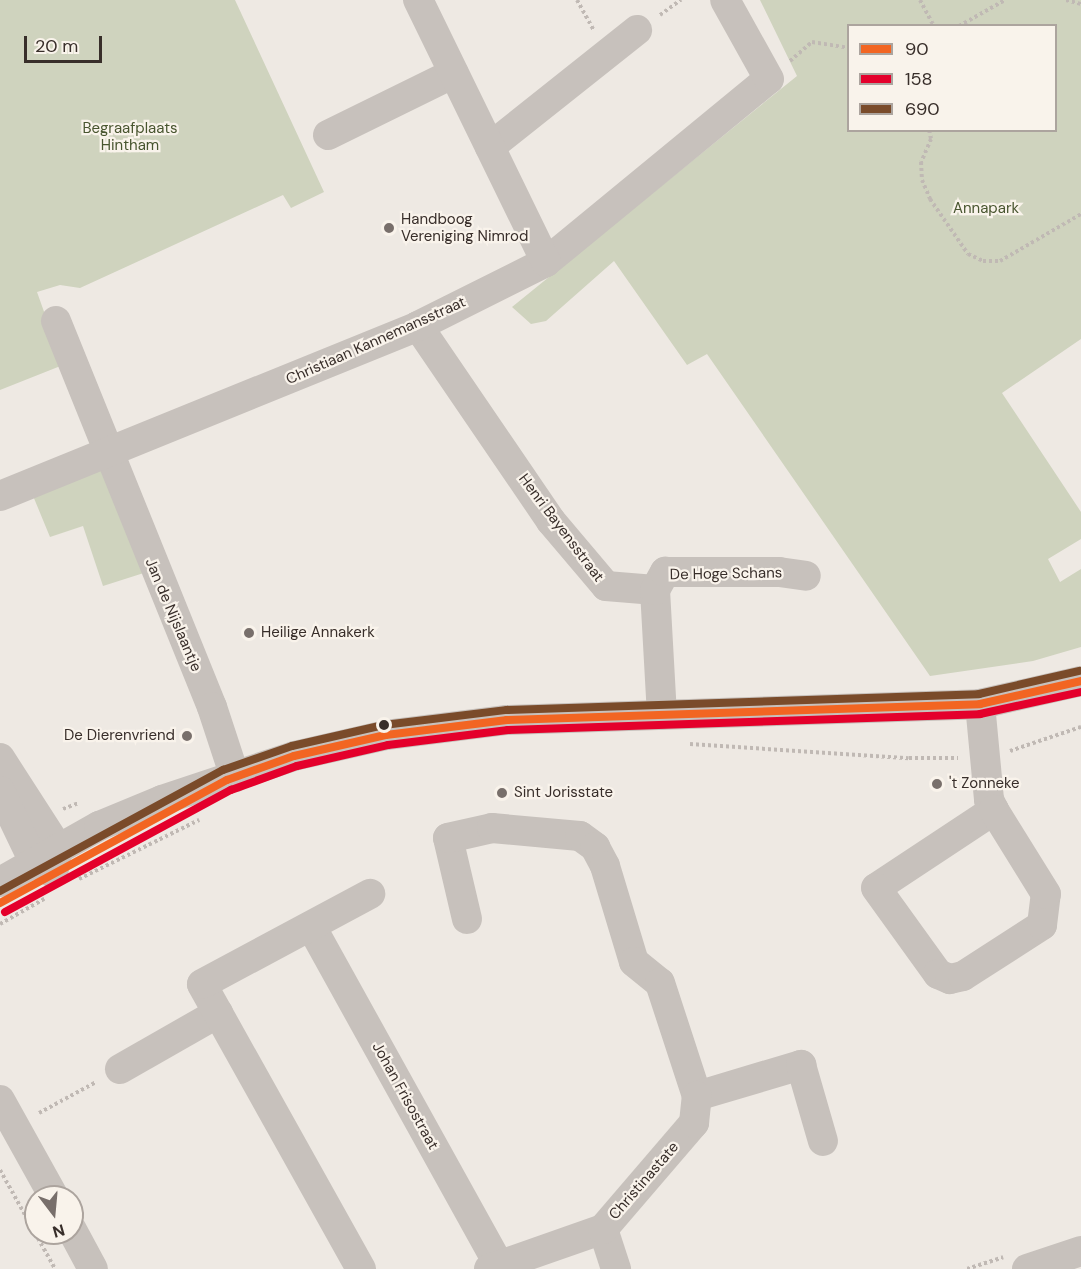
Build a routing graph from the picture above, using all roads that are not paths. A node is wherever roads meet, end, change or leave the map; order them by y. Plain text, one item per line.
1 (418, 0) edge
2 (725, 0) edge
3 (637, 30) dead end
4 (454, 73) junction
5 (328, 135) dead end
6 (490, 147) junction
7 (546, 262) junction
8 (56, 321) dead end
9 (418, 326) junction
10 (107, 454) junction
11 (0, 496) edge
12 (806, 576) dead end
13 (655, 590) junction
14 (1081, 681) edge
15 (980, 704) junction
16 (662, 716) junction
17 (0, 758) edge
18 (231, 778) junction
19 (0, 791) edge
20 (994, 810) junction
21 (54, 872) junction
22 (0, 882) edge
23 (370, 894) dead end
24 (0, 903) edge
25 (467, 920) dead end
26 (311, 926) junction
27 (218, 1013) junction
28 (120, 1069) road end
29 (697, 1096) junction
30 (0, 1101) edge
31 (823, 1141) dead end
32 (47, 1185) edge
33 (603, 1229) junction
34 (80, 1245) edge
35 (1081, 1251) edge
36 (494, 1267) edge
37 (93, 1269) edge
38 (361, 1269) edge
39 (616, 1269) edge
40 (1027, 1269) edge

1 - 4 street
2 - 7 street
3 - 6 street
4 - 5 street
4 - 6 street
6 - 7 street
7 - 9 street, Christiaan Kannemansstraat
8 - 10 street, Jan de Nijslaantje
9 - 10 street, Christiaan Kannemansstraat
9 - 13 street, Henri Bayensstraat
10 - 11 street, Christiaan Kannemansstraat
10 - 18 street, Jan de Nijslaantje
12 - 13 street, De Hoge Schans
13 - 16 street
14 - 15 street
15 - 16 street
15 - 20 street
16 - 18 street
17 - 21 street
18 - 21 street
19 - 21 street
20 - 20 street
21 - 22 street
21 - 24 street
23 - 26 street
25 - 29 street
26 - 27 street
26 - 36 street, Johan Frisostraat
27 - 28 street
27 - 38 street
29 - 31 street
29 - 33 street, Christinastate
30 - 32 street
33 - 36 street, Johan Frisostraat
33 - 39 street, Christinastate
34 - 37 street
35 - 40 street

